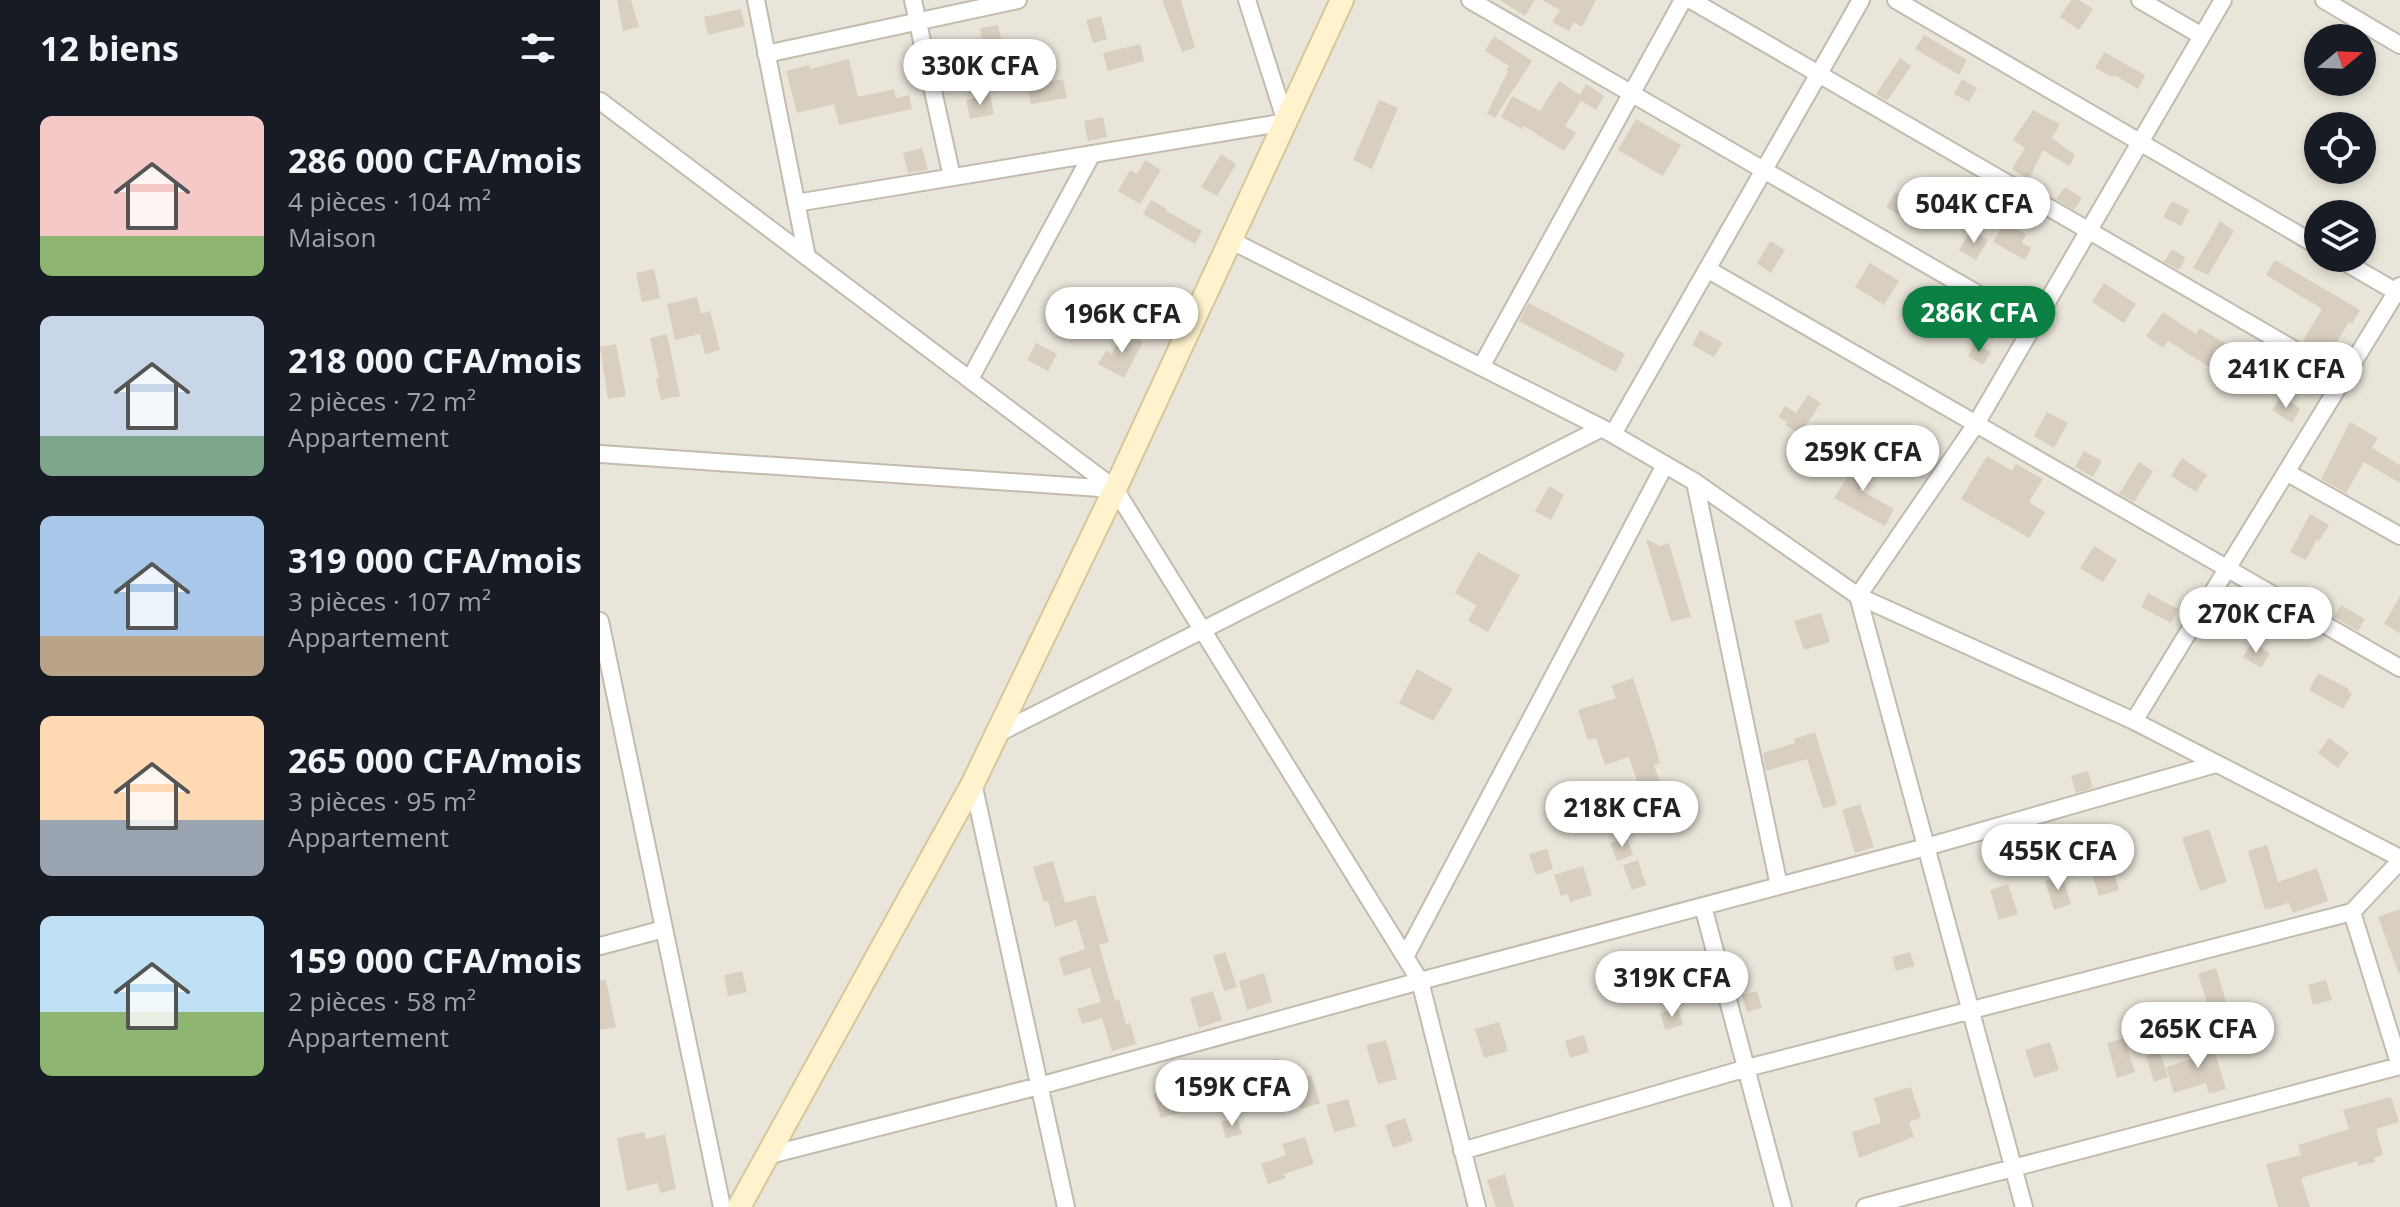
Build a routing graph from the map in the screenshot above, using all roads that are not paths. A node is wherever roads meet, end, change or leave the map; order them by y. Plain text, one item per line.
1 (756, 0) edge
2 (913, 0) edge
3 (1018, 0) edge
4 (1247, 0) edge
5 (1342, 0) edge
6 (1470, 0) edge
7 (1683, 0) edge
8 (1691, 0) edge
9 (1861, 0) edge
10 (1896, 0) edge
11 (2140, 0) edge
12 (2223, 0) edge
13 (2324, 0) edge
14 (918, 21) junction
15 (2202, 36) junction
16 (2400, 45) edge
17 (766, 54) junction
18 (1819, 74) junction
19 (1630, 93) junction
20 (600, 101) edge
21 (1286, 122) junction
22 (2140, 143) junction
23 (1092, 154) junction
24 (1764, 171) junction
25 (952, 177) junction
26 (796, 203) junction
27 (2089, 231) junction
28 (2304, 238) edge
29 (1230, 240) junction
30 (807, 257) junction
31 (1707, 269) junction
32 (2364, 272) edge
33 (2399, 291) edge
34 (2033, 326) junction
35 (1481, 367) junction
36 (2343, 378) junction
37 (970, 379) junction
38 (1976, 424) junction
39 (1608, 431) junction
40 (600, 454) edge
41 (1665, 465) junction
42 (2286, 472) junction
43 (1695, 482) junction
44 (1115, 489) junction
45 (2400, 536) edge
46 (2228, 569) junction
47 (1858, 596) junction
48 (600, 621) edge
49 (1201, 631) junction
50 (2400, 668) edge
51 (2134, 721) junction
52 (997, 734) junction
53 (2216, 764) junction
54 (973, 783) junction
55 (1926, 847) junction
56 (2400, 859) edge
57 (1779, 886) junction
58 (1703, 906) junction
59 (2352, 912) junction
60 (664, 929) junction
61 (600, 946) edge
62 (1405, 957) junction
63 (1420, 981) junction
64 (1971, 1011) junction
65 (1747, 1068) junction
66 (1039, 1086) junction
67 (1462, 1151) junction
68 (766, 1156) junction
69 (2013, 1168) junction
70 (722, 1207) edge
71 (739, 1207) edge
72 (1066, 1207) edge
73 (1477, 1207) edge
74 (1783, 1207) edge
75 (1865, 1207) edge
76 (2024, 1207) edge

1 - 17 street
2 - 14 street
3 - 14 street
4 - 21 street
5 - 21 street
6 - 19 street
7 - 19 street
8 - 18 street
9 - 18 street
10 - 22 street
11 - 15 street
12 - 15 street
13 - 16 street
14 - 17 street
14 - 25 street
15 - 22 street
17 - 26 street
18 - 24 street
18 - 27 street
19 - 24 street
19 - 35 street
20 - 30 street
21 - 23 street
21 - 29 street
22 - 27 street
22 - 28 street
23 - 25 street
23 - 37 street
24 - 31 street
24 - 34 street
25 - 26 street
26 - 30 street
27 - 34 street
27 - 36 street
29 - 35 street
29 - 44 street
30 - 37 street
31 - 38 street
31 - 39 street
32 - 33 street
33 - 36 street
34 - 38 street
35 - 39 street
36 - 42 street
37 - 44 street
38 - 46 street
38 - 47 street
39 - 41 street
39 - 49 street
40 - 44 street
41 - 43 street
41 - 62 street
42 - 45 street
42 - 46 street
43 - 47 street
43 - 57 street
44 - 49 street
44 - 52 street
46 - 50 street
46 - 51 street
47 - 51 street
47 - 55 street
48 - 60 street
49 - 52 street
49 - 62 street
51 - 53 street
52 - 54 street
53 - 55 street
53 - 56 street
54 - 66 street
54 - 68 street
55 - 57 street
55 - 64 street
56 - 59 street
57 - 58 street
58 - 63 street
58 - 65 street
59 - 64 street
59 - 69 street
60 - 61 street
60 - 70 street
62 - 63 street
63 - 66 street
63 - 67 street
64 - 65 street
64 - 69 street
65 - 67 street
65 - 74 street
66 - 68 street
66 - 72 street
67 - 73 street
68 - 71 street
69 - 75 street
69 - 76 street

